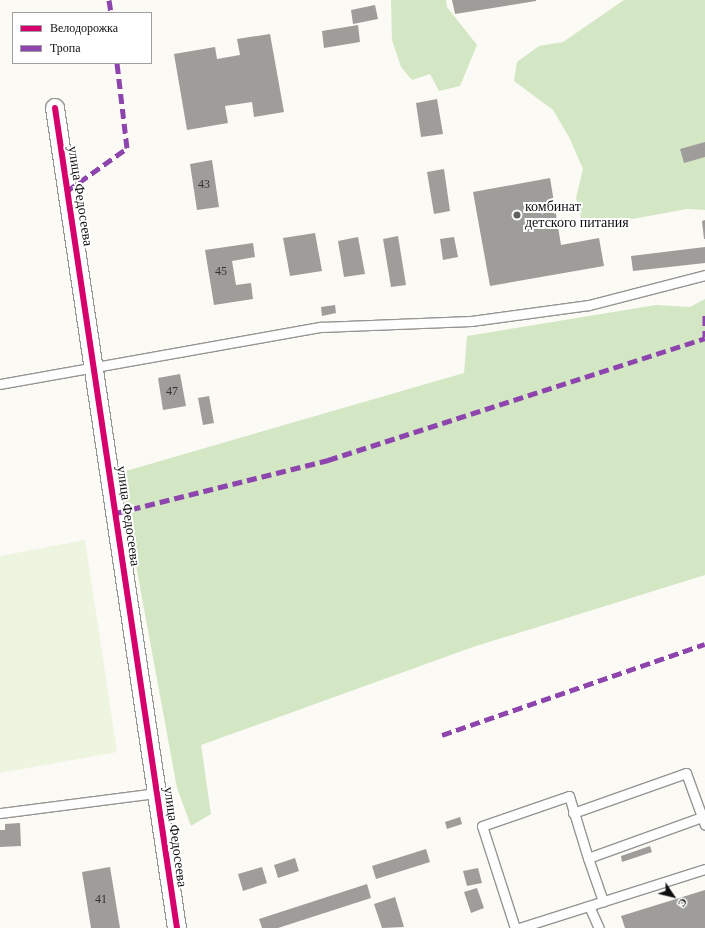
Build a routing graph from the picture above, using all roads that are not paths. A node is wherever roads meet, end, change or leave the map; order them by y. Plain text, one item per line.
1 (55, 108) dead end
2 (705, 275) edge
3 (94, 367) junction
4 (0, 384) edge
5 (157, 792) junction
6 (0, 812) edge
7 (574, 813) junction
8 (703, 821) edge
9 (588, 858) junction
10 (705, 869) edge
11 (603, 902) junction
12 (590, 906) junction
13 (176, 928) edge
14 (515, 928) edge
15 (519, 928) edge
16 (599, 928) edge

1 - 3 street, улица Федосеева
2 - 3 lane
3 - 4 lane
3 - 5 street, улица Федосеева
5 - 6 lane
5 - 13 street, улица Федосеева
7 - 8 lane
7 - 9 lane
7 - 14 lane
8 - 9 lane
9 - 11 lane
10 - 11 lane
11 - 12 lane
12 - 15 lane
12 - 16 lane

